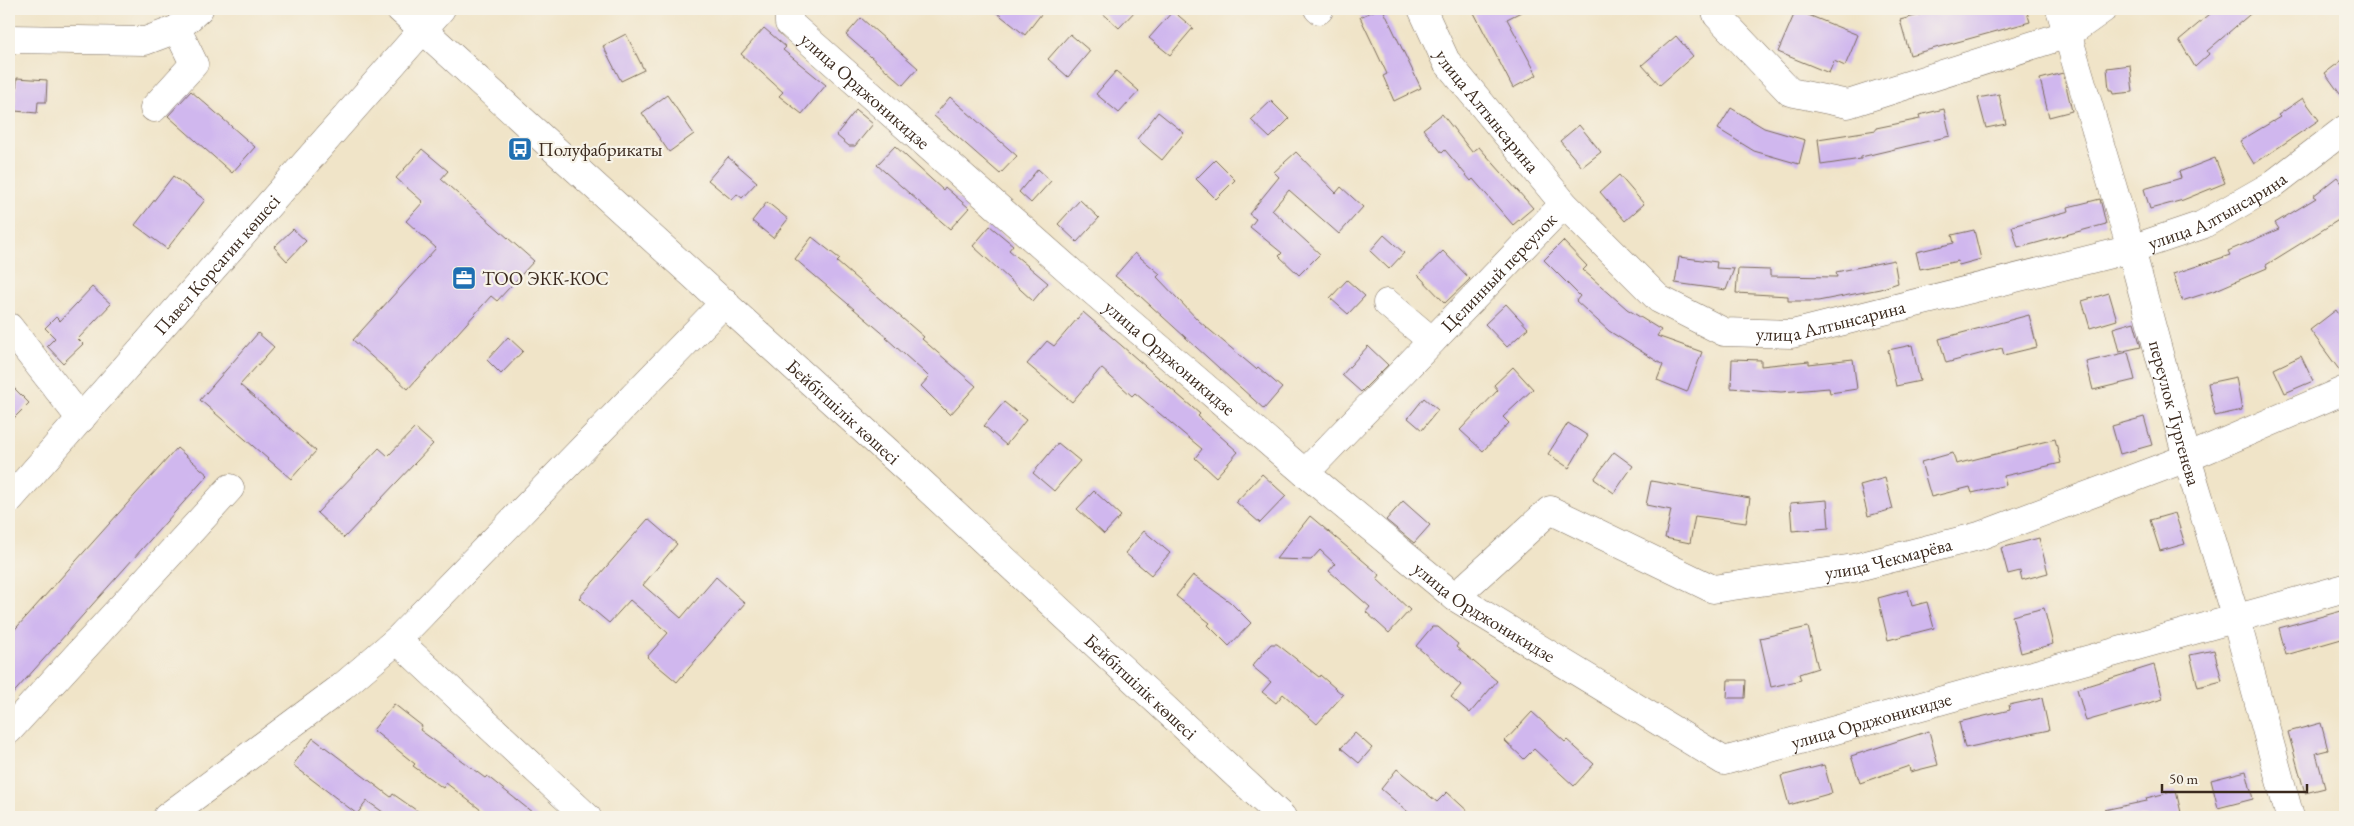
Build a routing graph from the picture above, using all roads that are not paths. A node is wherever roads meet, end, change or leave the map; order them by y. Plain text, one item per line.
1 (199, 9) edge
2 (400, 9) edge
3 (441, 9) edge
4 (789, 9) edge
5 (1422, 9) edge
6 (1716, 9) edge
7 (2060, 9) edge
8 (2103, 9) edge
9 (177, 29) junction
10 (423, 29) junction
11 (2068, 34) junction
12 (9, 39) edge
13 (154, 108) dead end
14 (2345, 129) edge
15 (1564, 204) junction
16 (2131, 249) junction
17 (725, 302) junction
18 (1387, 303) dead end
19 (9, 327) edge
20 (1432, 341) junction
21 (2345, 390) edge
22 (81, 419) junction
23 (2187, 458) junction
24 (1305, 473) junction
25 (230, 488) dead end
26 (9, 500) edge
27 (2345, 588) edge
28 (1455, 597) junction
29 (2236, 618) junction
30 (396, 640) junction
31 (9, 730) edge
32 (171, 816) edge
33 (587, 817) edge
34 (1282, 817) edge
35 (2290, 817) edge

1 - 9 street
2 - 10 street, Бейбітшілік көшесі
3 - 10 street, Павел Корсагин көшесі
4 - 24 street, улица Орджоникидзе
5 - 15 street, улица Алтынсарина
6 - 11 street
7 - 11 street, переулок Тургенева
8 - 11 street
9 - 12 street
9 - 13 street
10 - 17 street, Бейбітшілік көшесі
10 - 22 street, Павел Корсагин көшесі
11 - 16 street, переулок Тургенева
14 - 16 street, улица Алтынсарина
15 - 16 street, улица Алтынсарина
15 - 20 street, Целинный переулок
16 - 23 street, переулок Тургенева
17 - 30 street
17 - 34 street, Бейбітшілік көшесі
18 - 20 street, Целинный переулок
19 - 22 street
20 - 24 street, Целинный переулок
21 - 23 street, улица Чекмарёва
22 - 26 street, Павел Корсагин көшесі
23 - 28 street, улица Чекмарёва
23 - 29 street, переулок Тургенева
24 - 28 street, улица Орджоникидзе
25 - 31 street
27 - 29 street, улица Орджоникидзе
28 - 29 street, улица Орджоникидзе
29 - 35 street, переулок Тургенева
30 - 32 street
30 - 33 street

